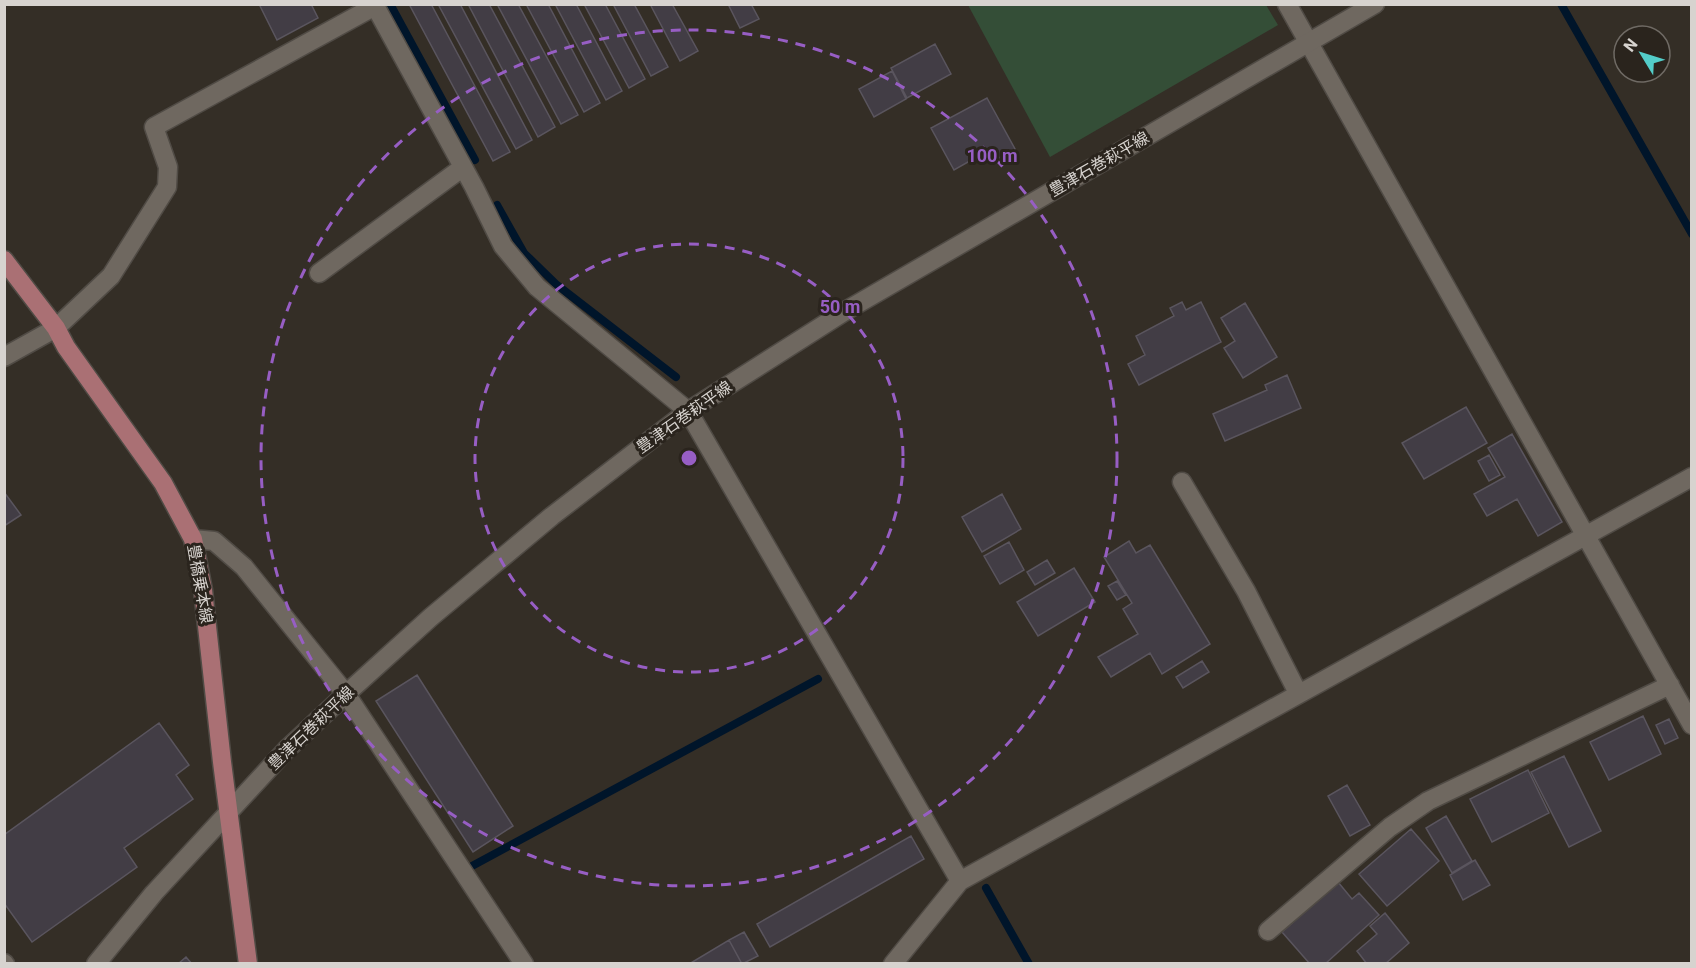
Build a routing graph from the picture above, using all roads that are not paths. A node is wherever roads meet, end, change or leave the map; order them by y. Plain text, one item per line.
1 (1287, 4) edge
2 (1375, 4) edge
3 (374, 5) edge
4 (1309, 42) junction
5 (462, 168) junction
6 (4, 260) edge
7 (319, 273) dead end
8 (56, 328) junction
9 (4, 357) edge
10 (688, 411) junction
11 (1692, 477) edge
12 (1182, 482) dead end
13 (1586, 536) junction
14 (193, 539) junction
15 (1670, 686) junction
16 (1298, 693) junction
17 (346, 694) junction
18 (1692, 725) edge
19 (230, 812) junction
20 (960, 881) junction
21 (1268, 932) dead end
22 (96, 963) edge
23 (248, 963) edge
24 (524, 963) edge
25 (893, 963) edge

1 - 4 street
2 - 4 street, 豊津石巻萩平線
3 - 5 street
3 - 8 street
4 - 10 street, 豊津石巻萩平線
4 - 13 street
5 - 7 street
5 - 10 street
6 - 8 main road, 豊橋乗本線
8 - 9 street
8 - 14 main road, 豊橋乗本線
10 - 17 street, 豊津石巻萩平線
10 - 20 street
11 - 13 street
12 - 16 street
13 - 15 street
13 - 16 street
14 - 17 street
14 - 19 main road, 豊橋乗本線
15 - 18 street
15 - 21 street
16 - 20 street
17 - 19 street, 豊津石巻萩平線
17 - 24 street
19 - 22 street, 豊津石巻萩平線
19 - 23 main road, 豊橋乗本線
20 - 25 street

